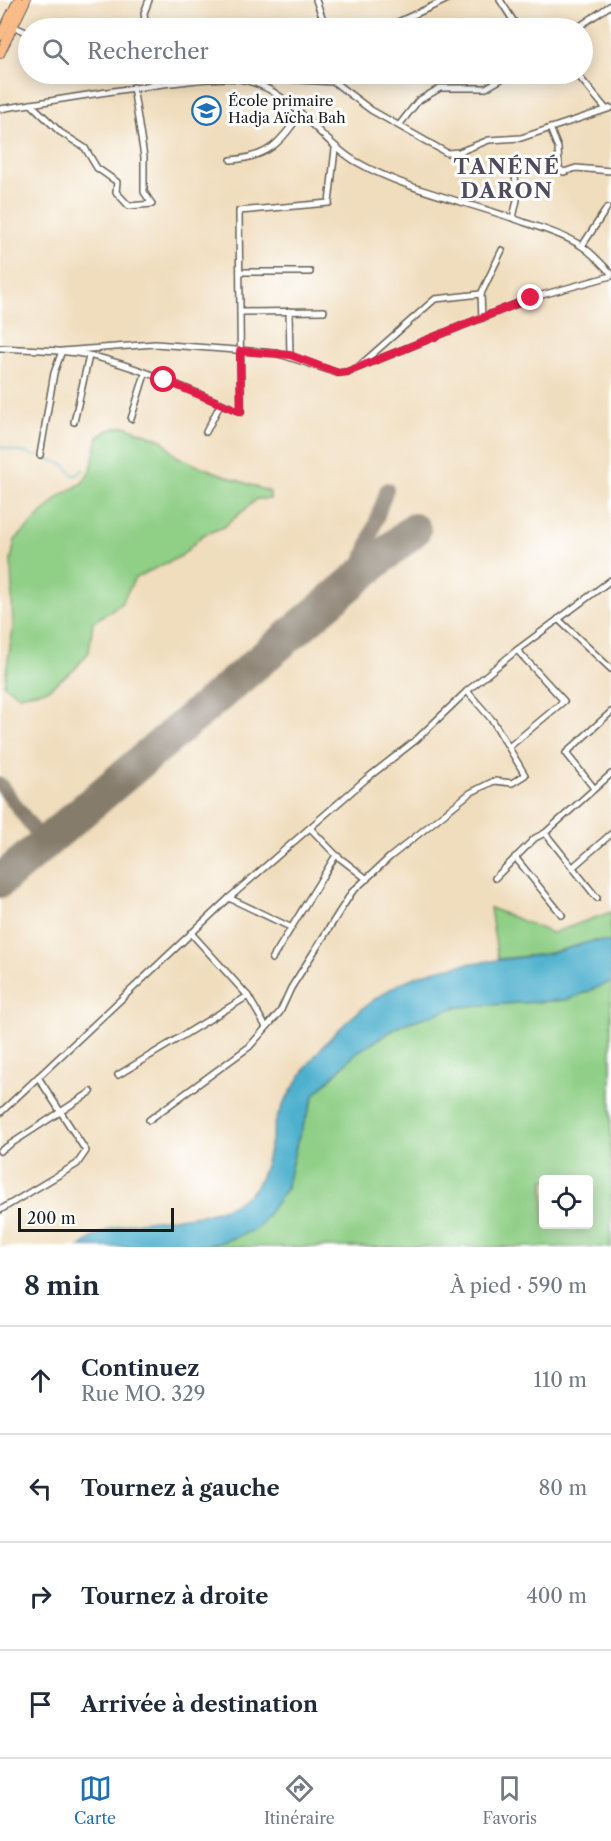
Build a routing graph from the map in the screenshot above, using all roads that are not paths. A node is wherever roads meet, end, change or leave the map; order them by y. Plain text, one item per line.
1 (18, 0) edge
2 (26, 0) edge
3 (149, 0) edge
4 (316, 0) edge
5 (446, 0) edge
6 (500, 0) edge
7 (611, 5) edge
8 (145, 18) edge
9 (322, 18) edge
10 (407, 18) edge
11 (512, 18) edge
12 (592, 18) edge
13 (13, 26) junction
14 (18, 28) edge
15 (0, 36) edge
16 (0, 54) edge
17 (163, 84) edge
18 (260, 84) edge
19 (337, 84) edge
20 (493, 84) edge
21 (586, 84) edge
22 (154, 85) joint
23 (133, 87) junction
24 (31, 104) junction
25 (608, 109) edge
26 (0, 110) edge
27 (301, 113) junction
28 (400, 124) junction
29 (550, 128) junction
30 (335, 149) junction
31 (231, 160) dead end
32 (514, 162) dead end
33 (611, 171) edge
34 (607, 208) dead end
35 (513, 218) junction
36 (582, 246) junction
37 (502, 250) dead end
38 (240, 272) junction
39 (310, 272) dead end
40 (611, 274) edge
41 (481, 294) junction
42 (324, 311) dead end
43 (240, 312) junction
44 (288, 312) junction
45 (482, 318) junction
46 (0, 348) edge
47 (62, 351) junction
48 (240, 351) junction
49 (290, 355) junction
50 (89, 356) junction
51 (355, 370) junction
52 (145, 374) junction
53 (221, 403) junction
54 (131, 419) dead end
55 (74, 422) dead end
56 (206, 432) dead end
57 (40, 455) dead end
58 (611, 580) edge
59 (558, 619) junction
60 (517, 650) junction
61 (611, 669) edge
62 (467, 691) junction
63 (611, 712) edge
64 (509, 747) junction
65 (611, 774) edge
66 (594, 789) junction
67 (310, 828) junction
68 (545, 833) junction
69 (611, 834) edge
70 (336, 855) junction
71 (515, 857) junction
72 (573, 867) junction
73 (495, 878) dead end
74 (367, 879) junction
75 (229, 898) junction
76 (597, 898) dead end
77 (562, 915) dead end
78 (290, 927) junction
79 (190, 933) junction
80 (272, 958) dead end
81 (248, 996) junction
82 (266, 1027) junction
83 (118, 1075) dead end
84 (38, 1077) junction
85 (91, 1092) dead end
86 (59, 1110) junction
87 (0, 1113) edge
88 (149, 1120) dead end
89 (0, 1151) edge
90 (0, 1210) edge

1 - 15 highway
2 - 13 highway
3 - 8 street
4 - 9 street
5 - 10 street
6 - 11 street
7 - 12 street
13 - 14 street
13 - 16 highway
17 - 22 street
18 - 27 street
19 - 28 street
20 - 28 street
21 - 25 street
22 - 23 street
23 - 24 street
23 - 24 street
24 - 26 street
25 - 29 street
27 - 30 street
27 - 31 street
28 - 29 street
29 - 33 street
30 - 35 street
30 - 38 street
32 - 35 street
34 - 36 street
35 - 36 street
36 - 40 street
37 - 41 street
38 - 39 street
38 - 43 street
40 - 45 street
41 - 45 street
41 - 51 street
42 - 44 street
43 - 44 street
43 - 48 street
44 - 49 street
45 - 51 street
46 - 47 street
47 - 48 street
47 - 50 street
47 - 57 street
48 - 49 street
48 - 53 street
49 - 51 street
50 - 52 street
50 - 55 street
52 - 53 street
52 - 54 street
53 - 56 street
58 - 59 street
59 - 60 street
59 - 61 street
60 - 62 street
60 - 64 street
62 - 64 street
62 - 67 street
63 - 66 street
64 - 74 street
65 - 66 street
66 - 68 street
67 - 70 street
67 - 75 street
68 - 71 street
68 - 72 street
69 - 72 street
70 - 74 street
70 - 78 street
71 - 73 street
71 - 77 street
72 - 76 street
74 - 82 street
75 - 78 street
75 - 79 street
78 - 80 street
79 - 81 street
79 - 84 street
81 - 82 street
81 - 83 street
82 - 88 street
84 - 86 street
84 - 87 street
85 - 86 street
86 - 89 street
86 - 90 street

